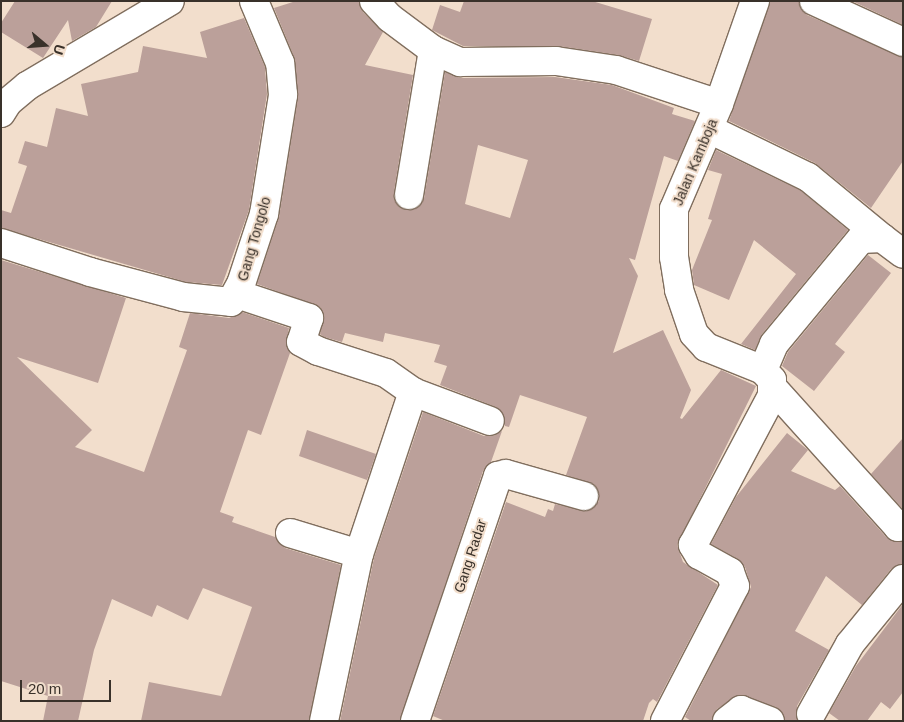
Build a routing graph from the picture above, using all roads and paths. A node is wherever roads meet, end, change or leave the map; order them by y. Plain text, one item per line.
1 (170, 1) edge
2 (254, 1) edge
3 (374, 1) edge
4 (755, 1) edge
5 (814, 1) edge
6 (140, 9) edge
7 (903, 42) edge
8 (433, 50) junction
9 (719, 104) junction
10 (1, 113) edge
11 (709, 129) junction
12 (409, 195) dead end
13 (1, 244) edge
14 (892, 246) edge
15 (238, 294) junction
16 (768, 379) junction
17 (414, 392) junction
18 (490, 422) dead end
19 (584, 496) dead end
20 (903, 524) edge
21 (290, 533) dead end
22 (359, 554) junction
23 (903, 580) edge
24 (813, 719) edge
25 (324, 721) edge
26 (415, 721) edge
27 (665, 721) edge
28 (727, 721) edge
29 (770, 721) edge

1 - 6 street
2 - 15 street, Gang Tongolo
3 - 8 street
4 - 9 street, Jalan Kamboja
5 - 7 street
6 - 10 street
8 - 9 street
8 - 12 street
9 - 11 street, Jalan Kamboja
11 - 14 street
11 - 16 street, Jalan Kamboja
13 - 15 street, Gang Tongolo
14 - 16 street
15 - 17 street
16 - 20 street
16 - 27 street
17 - 18 street
17 - 22 street
19 - 26 street, Gang Radar
21 - 22 street
22 - 25 street
23 - 24 street
28 - 29 street

